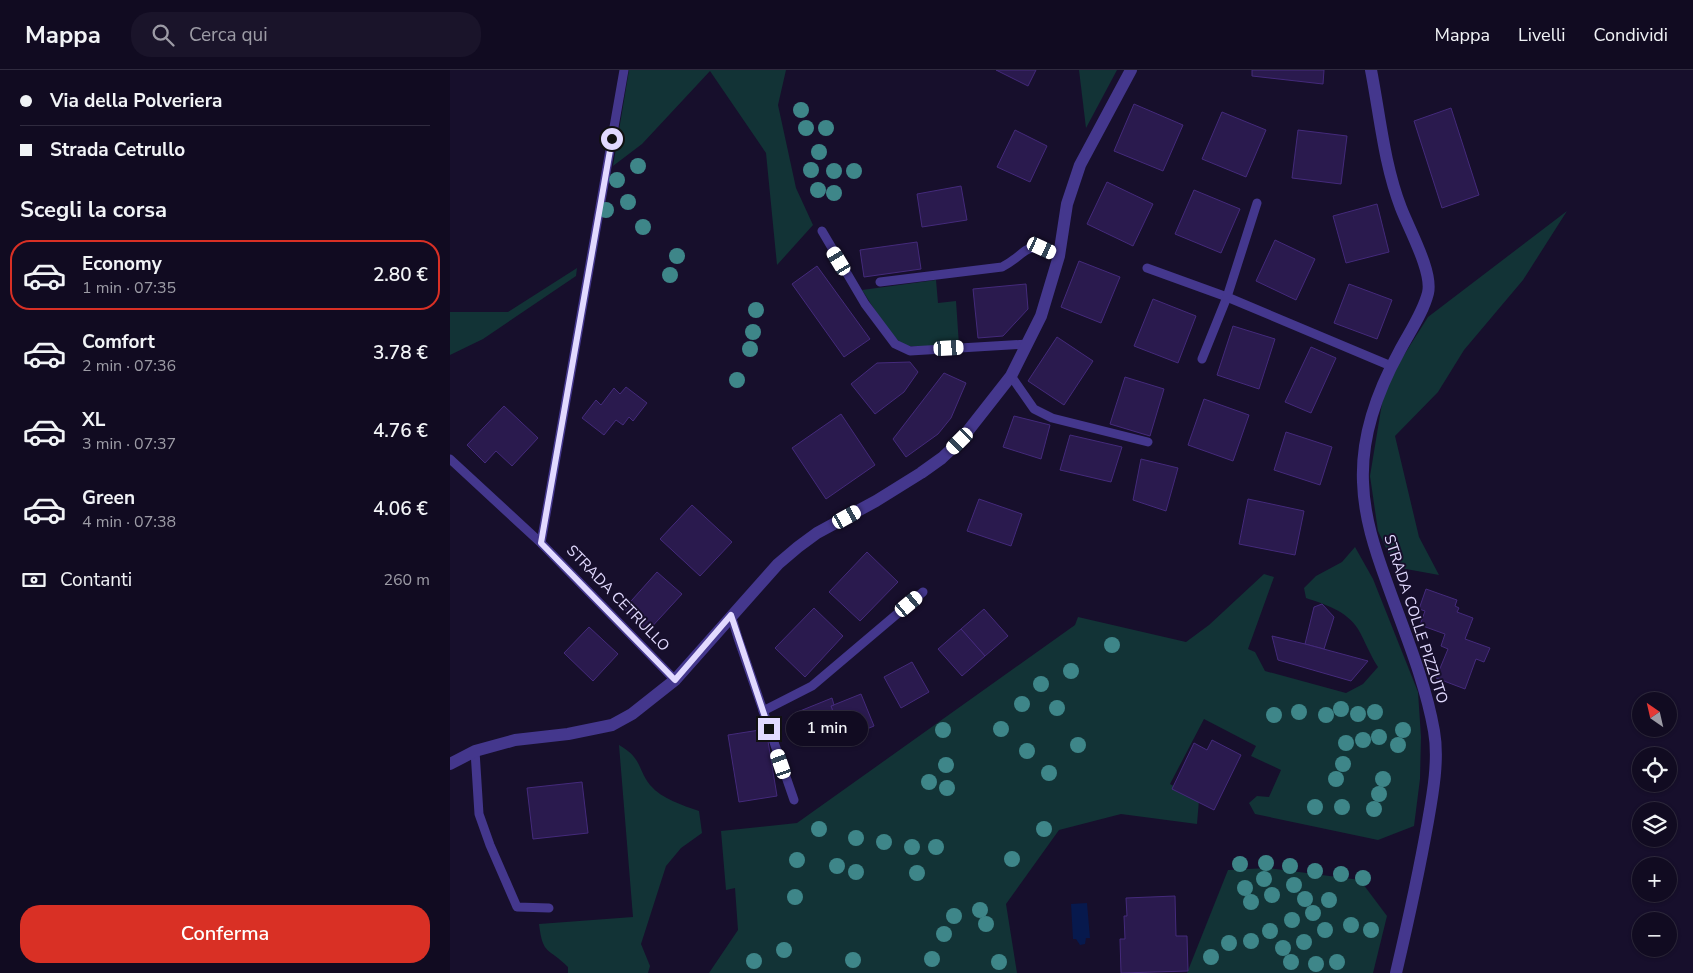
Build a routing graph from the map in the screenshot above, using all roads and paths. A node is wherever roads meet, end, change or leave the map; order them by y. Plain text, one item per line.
1 (624, 70) edge
2 (1131, 70) edge
3 (1371, 70) edge
4 (1257, 203) dead end
5 (822, 232) dead end
6 (1059, 256) junction
7 (1147, 268) dead end
8 (880, 282) dead end
9 (1227, 297) junction
10 (1028, 344) junction
11 (1202, 359) dead end
12 (1391, 366) junction
13 (1011, 376) junction
14 (1148, 442) dead end
15 (450, 459) edge
16 (541, 543) junction
17 (923, 592) dead end
18 (731, 615) junction
19 (675, 680) junction
20 (762, 711) junction
21 (475, 750) junction
22 (450, 764) edge
23 (794, 800) dead end
24 (548, 908) dead end
25 (1396, 973) edge

1 - 16 lane
2 - 6 street
3 - 12 street, STRADA COLLE PIZZUTO
4 - 9 lane
5 - 10 lane
6 - 8 lane
6 - 10 street
7 - 9 lane
9 - 11 lane
9 - 12 lane
10 - 13 street
12 - 25 street, STRADA COLLE PIZZUTO
13 - 14 lane
13 - 18 street
15 - 16 lane, STRADA CETRULLO
16 - 19 lane, STRADA CETRULLO
17 - 20 lane
18 - 19 street
18 - 20 lane
19 - 21 street
20 - 23 lane
21 - 22 street
21 - 24 lane

